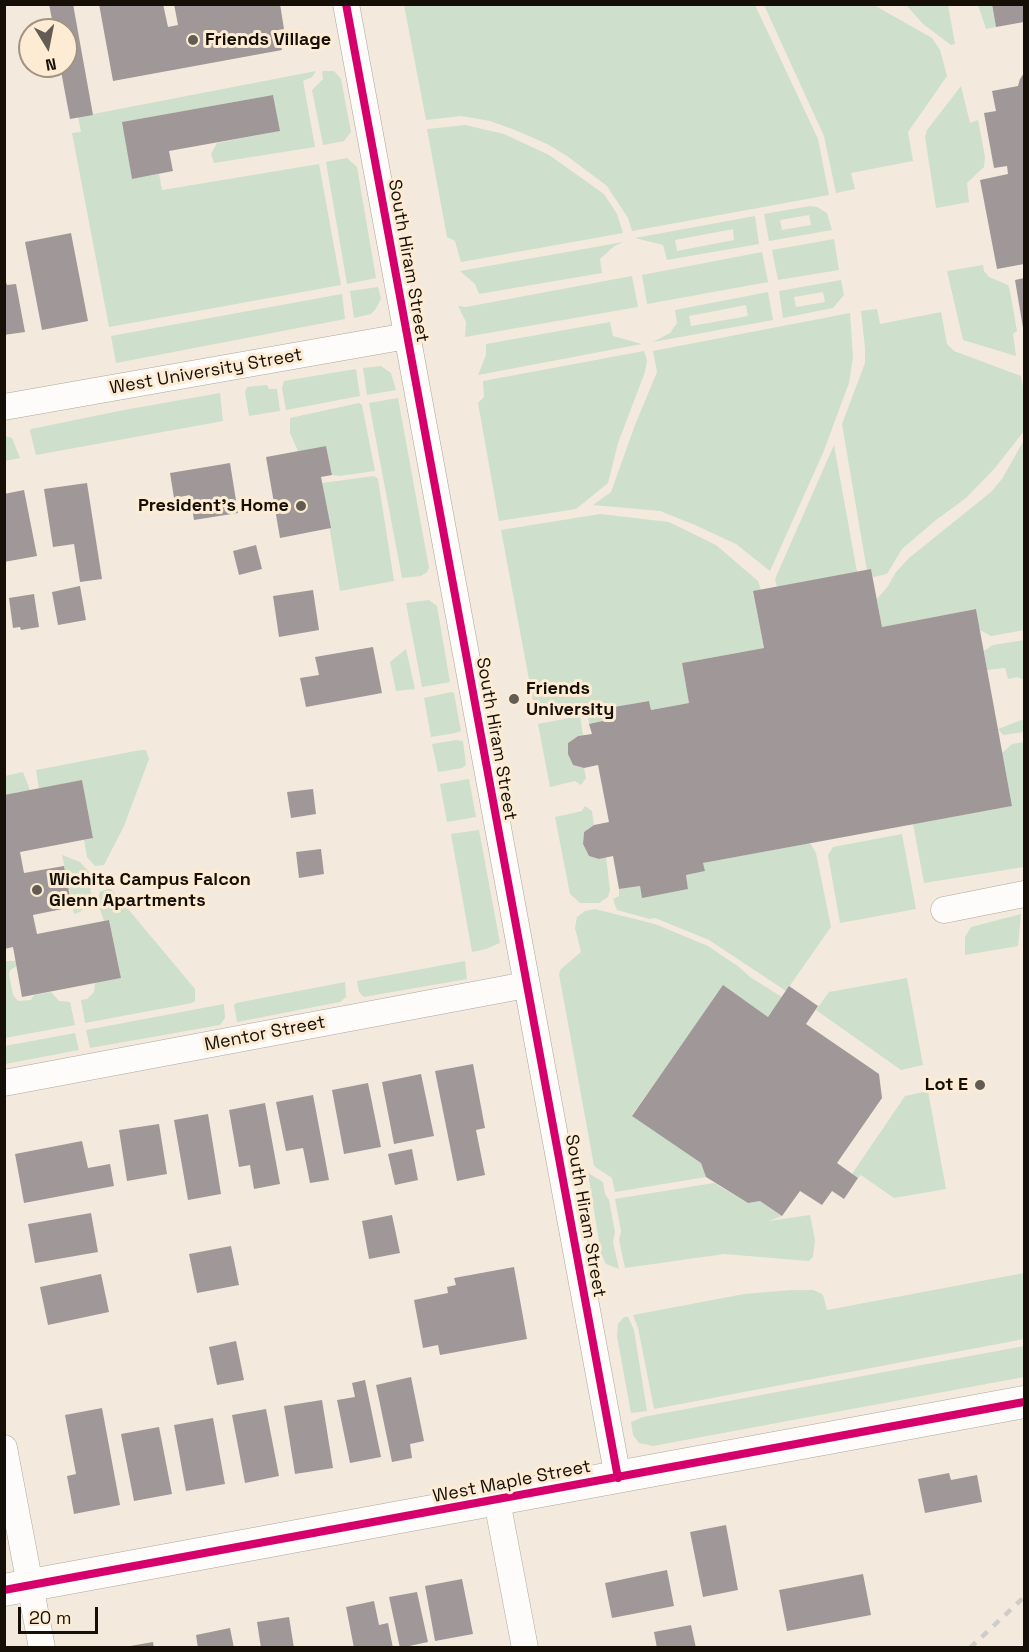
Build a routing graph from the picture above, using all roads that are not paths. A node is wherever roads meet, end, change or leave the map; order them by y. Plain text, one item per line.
1 (346, 4) edge
2 (407, 336) junction
3 (4, 407) edge
4 (1024, 894) edge
5 (944, 910) dead end
6 (526, 985) junction
7 (4, 1083) edge
8 (1024, 1402) edge
9 (4, 1448) edge
10 (618, 1478) junction
11 (497, 1500) junction
12 (18, 1588) edge
13 (42, 1647) edge
14 (525, 1647) edge

1 - 2 street, South Hiram Street
2 - 3 street, West University Street
2 - 6 street, South Hiram Street
4 - 5 street
6 - 7 street, Mentor Street
6 - 10 street, South Hiram Street
8 - 10 street, West Maple Street
9 - 12 street
10 - 11 street, West Maple Street
11 - 12 street, West Maple Street
11 - 14 street
12 - 13 street

